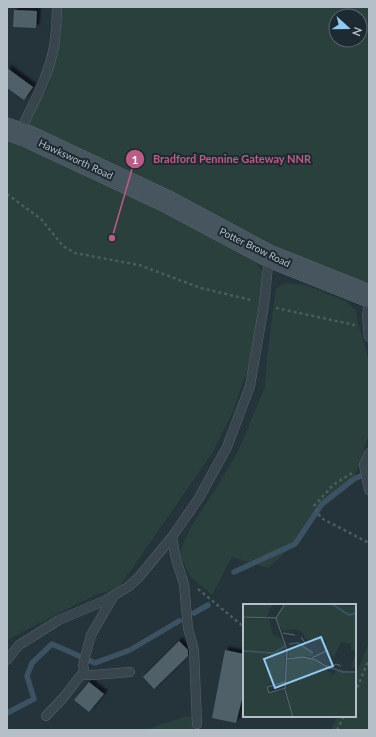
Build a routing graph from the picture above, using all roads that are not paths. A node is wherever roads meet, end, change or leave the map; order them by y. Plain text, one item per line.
1 (57, 7) edge
2 (13, 131) edge
3 (166, 201) joint
4 (269, 256) junction
5 (369, 296) edge
6 (369, 301) edge
7 (369, 337) edge
8 (369, 453) edge
9 (369, 488) edge
10 (172, 537) junction
11 (114, 595) junction
12 (7, 660) edge
13 (130, 672) dead end
14 (85, 675) junction
15 (46, 716) dead end
16 (197, 724) dead end

1 - 2 lane
2 - 3 street, Hawksworth Road
3 - 4 street, Potter Brow Road
4 - 5 street, Potter Brow Road
4 - 10 lane
6 - 7 lane
8 - 9 lane
10 - 11 lane
10 - 16 lane
11 - 12 lane
11 - 14 lane
13 - 14 lane
14 - 15 lane

